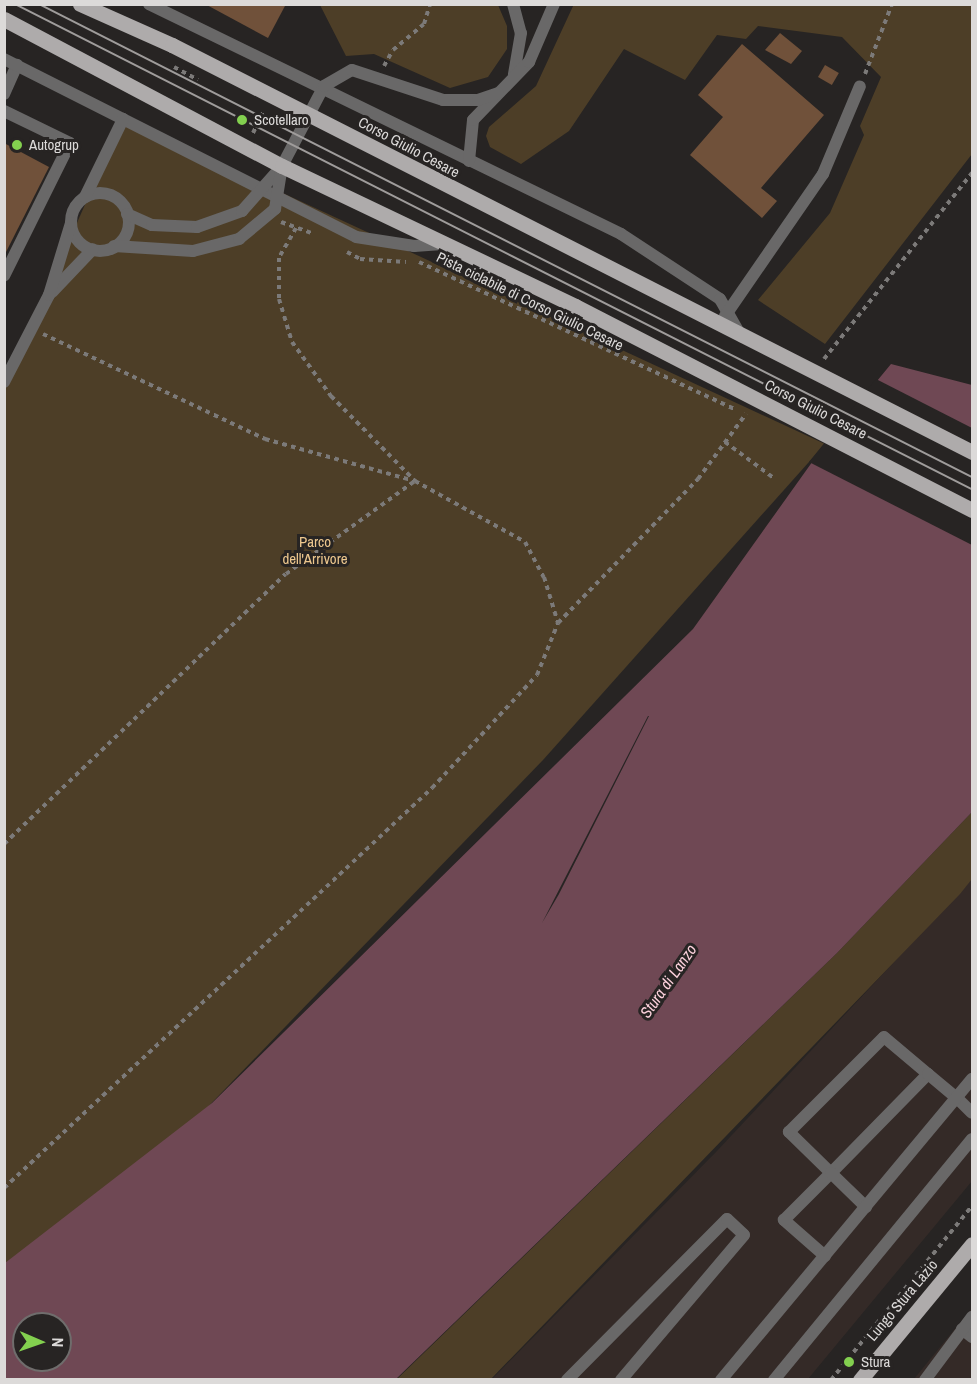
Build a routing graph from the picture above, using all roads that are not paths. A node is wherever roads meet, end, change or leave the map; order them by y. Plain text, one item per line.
1 (80, 4) edge
2 (149, 4) edge
3 (513, 4) edge
4 (554, 4) edge
5 (4, 19) edge
6 (4, 59) edge
7 (17, 65) junction
8 (513, 78) junction
9 (861, 86) road end
10 (321, 91) junction
11 (498, 93) junction
12 (4, 94) edge
13 (4, 111) edge
14 (309, 114) junction
15 (123, 119) junction
16 (469, 160) junction
17 (282, 166) junction
18 (261, 190) junction
19 (85, 197) junction
20 (280, 199) junction
21 (127, 214) junction
22 (71, 222) junction
23 (448, 244) junction
24 (114, 246) junction
25 (93, 249) junction
26 (4, 276) edge
27 (49, 295) junction
28 (728, 312) junction
29 (718, 327) junction
30 (744, 341) junction
31 (4, 382) edge
32 (972, 452) edge
33 (972, 510) edge
34 (928, 1074) junction
35 (972, 1079) edge
36 (957, 1098) junction
37 (972, 1113) edge
38 (972, 1139) edge
39 (831, 1173) junction
40 (866, 1207) junction
41 (972, 1244) edge
42 (825, 1257) junction
43 (972, 1317) edge
44 (962, 1329) junction
45 (972, 1337) edge
46 (567, 1380) edge
47 (621, 1380) edge
48 (721, 1380) edge
49 (774, 1380) edge
50 (860, 1380) edge
51 (925, 1380) edge

1 - 14 main road, Corso Giulio Cesare
2 - 10 street, Corso Giulio Cesare
3 - 8 street
4 - 8 street
5 - 17 main road, Corso Giulio Cesare
6 - 7 street, Corso Giulio Cesare
7 - 12 street
7 - 15 street, Corso Giulio Cesare
8 - 11 street
9 - 28 street
10 - 11 street
10 - 14 street
10 - 16 street, Corso Giulio Cesare
11 - 16 street
13 - 26 street
14 - 17 street
14 - 29 main road, Corso Giulio Cesare
15 - 18 street, Corso Giulio Cesare
15 - 19 street
16 - 28 street, Corso Giulio Cesare
17 - 18 street
17 - 20 street
17 - 23 main road, Corso Giulio Cesare
18 - 20 street, Corso Giulio Cesare
18 - 21 street
19 - 21 street
19 - 22 street
20 - 23 street, Corso Giulio Cesare
20 - 24 street
21 - 24 street
22 - 25 street
22 - 27 street
23 - 33 main road, Corso Giulio Cesare
24 - 25 street
25 - 27 street
27 - 31 street
28 - 29 street
28 - 30 street, Corso Giulio Cesare
29 - 30 main road, Corso Giulio Cesare
30 - 32 main road, Corso Giulio Cesare
34 - 36 street
34 - 39 street
34 - 39 street
35 - 36 street
36 - 37 street
36 - 40 street
38 - 49 street
39 - 40 street
39 - 42 street
40 - 42 street
41 - 50 main road, Lungo Stura Lazio
42 - 48 street
43 - 44 street
44 - 45 street
44 - 51 street
46 - 47 street

